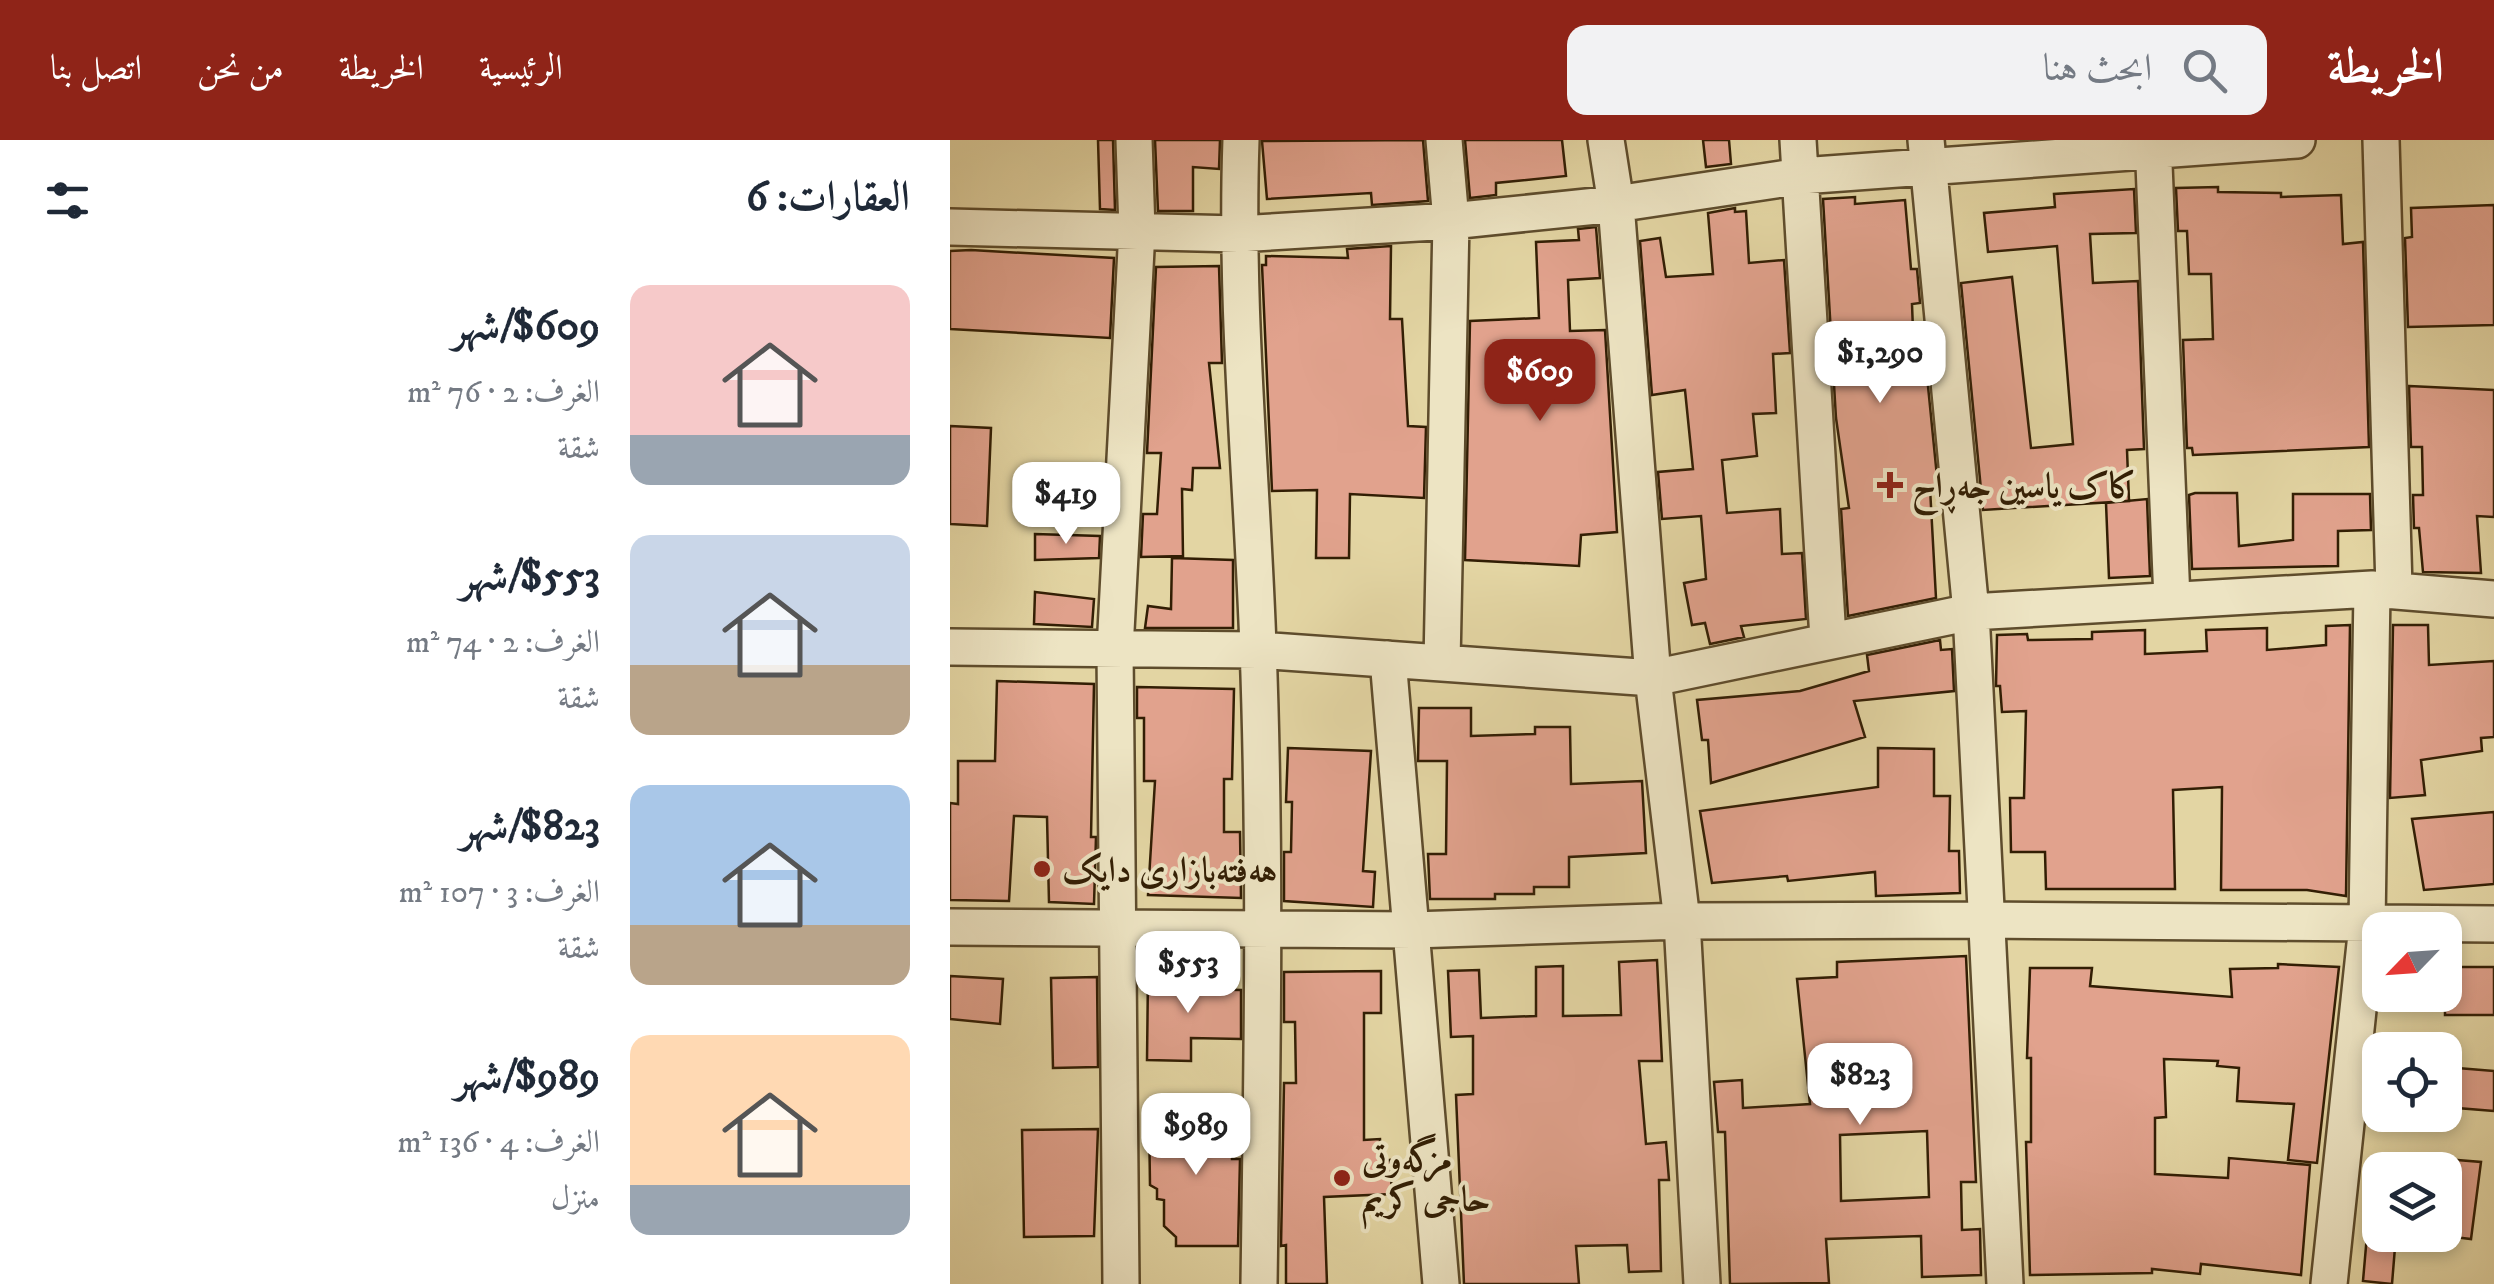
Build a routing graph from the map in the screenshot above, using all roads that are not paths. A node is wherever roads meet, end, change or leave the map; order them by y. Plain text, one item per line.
1 (1134, 140) edge
2 (1241, 140) edge
3 (1444, 140) edge
4 (1606, 140) edge
5 (1798, 140) edge
6 (2296, 140) edge
7 (2381, 140) edge
8 (2154, 144) edge
9 (1928, 153) edge
10 (1801, 176) junction
11 (1616, 204) junction
12 (1451, 221) junction
13 (950, 227) edge
14 (1137, 230) junction
15 (1238, 234) junction
16 (2383, 588) junction
17 (2494, 599) edge
18 (2172, 600) junction
19 (1971, 612) junction
20 (1828, 639) junction
21 (950, 646) edge
22 (1115, 650) junction
23 (1258, 650) junction
24 (1388, 659) junction
25 (1442, 663) junction
26 (1653, 678) junction
27 (2368, 912) edge
28 (1983, 920) junction
29 (1682, 921) junction
30 (2362, 924) edge
31 (2462, 924) edge
32 (2494, 924) edge
33 (1120, 925) junction
34 (950, 927) edge
35 (1264, 929) junction
36 (1413, 930) junction
37 (2362, 971) edge
38 (1121, 1284) edge
39 (1259, 1284) edge
40 (1441, 1284) edge
41 (1702, 1284) edge
42 (2004, 1284) edge
43 (2329, 1284) edge

1 - 14 street
2 - 15 street
3 - 12 street
4 - 11 street
5 - 10 street
6 - 8 street
7 - 16 street
8 - 9 street
8 - 18 street
9 - 10 street
9 - 19 street
10 - 11 street
10 - 20 street
11 - 12 street
11 - 26 street
12 - 15 street
12 - 25 street
13 - 14 street
14 - 15 street
14 - 22 street
15 - 23 street
16 - 17 street
16 - 18 street
16 - 27 street
18 - 19 street
19 - 20 street
19 - 28 street
20 - 26 street
21 - 22 street
22 - 23 street
22 - 33 street
23 - 24 street
23 - 35 street
24 - 25 street
24 - 36 street
25 - 26 street
26 - 29 street
28 - 29 street
28 - 30 street
28 - 42 street
29 - 36 street
29 - 41 street
31 - 32 street
33 - 34 street
33 - 35 street
33 - 38 street
35 - 36 street
35 - 39 street
36 - 40 street
37 - 43 street

